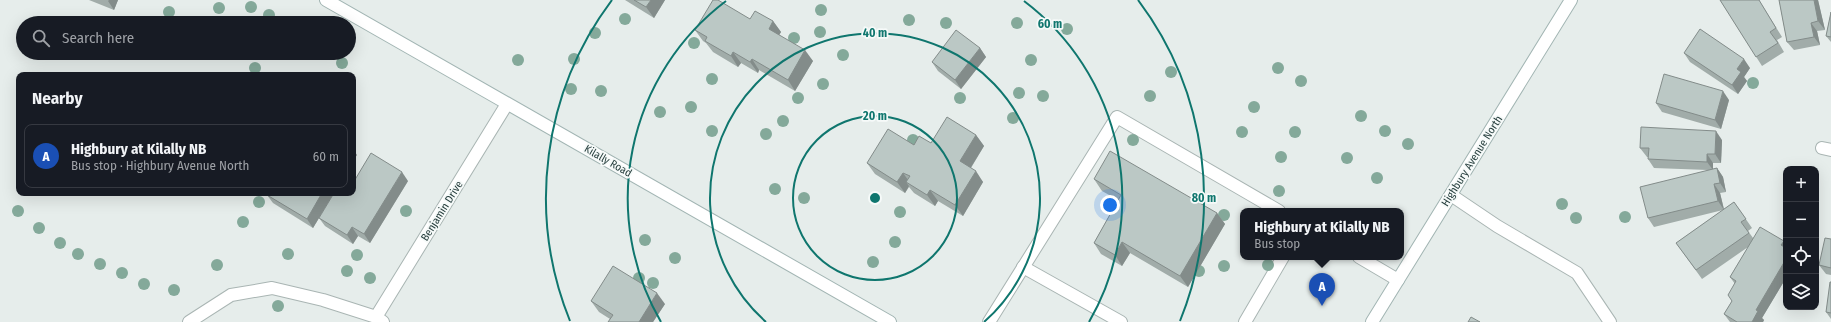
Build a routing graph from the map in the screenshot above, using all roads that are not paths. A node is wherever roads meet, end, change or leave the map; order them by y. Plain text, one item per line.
1 (326, 0) edge
2 (1571, 0) edge
3 (354, 16) edge
4 (356, 17) edge
5 (508, 104) junction
6 (1451, 195) junction
7 (1275, 208) edge
8 (1281, 260) edge
9 (1364, 260) edge
10 (1023, 267) junction
11 (1398, 280) junction
12 (379, 320) edge
13 (189, 322) edge
14 (890, 322) edge
15 (989, 322) edge
16 (1121, 322) edge
17 (1244, 322) edge
18 (1372, 322) edge
19 (1610, 322) edge

1 - 3 street, Kilally Road
2 - 6 street, Highbury Avenue North
4 - 5 street, Kilally Road
5 - 12 street, Benjamin Drive
5 - 14 street, Kilally Road
6 - 11 street, Highbury Avenue North
6 - 19 street
7 - 10 street
8 - 17 street
9 - 11 street
10 - 15 street
10 - 16 street
11 - 18 street, Highbury Avenue North
12 - 13 street, Benjamin Drive

